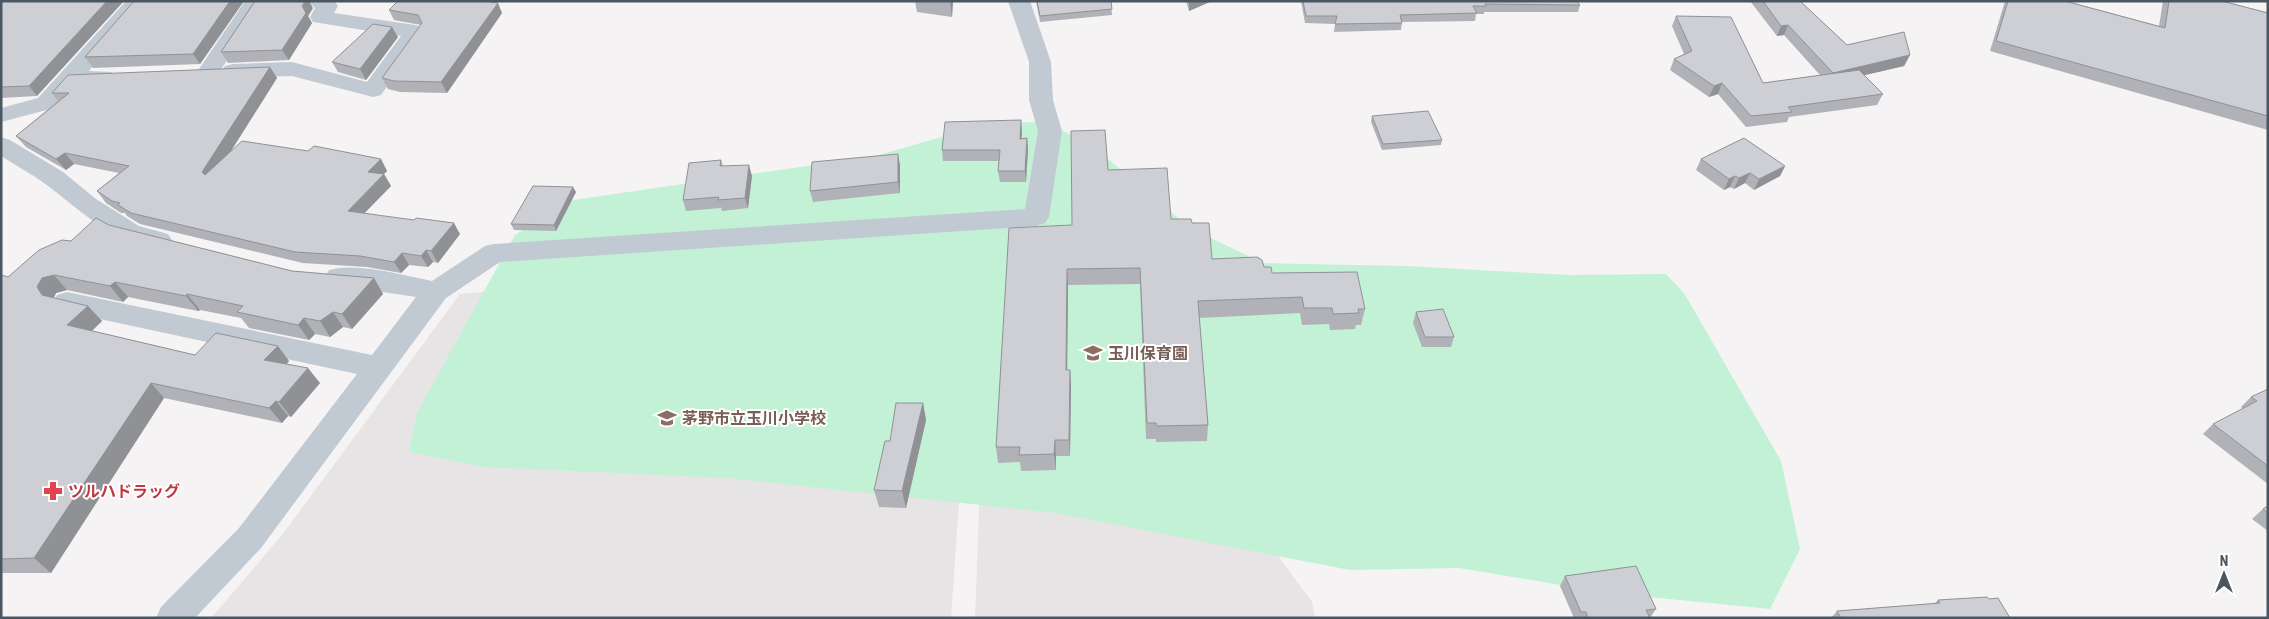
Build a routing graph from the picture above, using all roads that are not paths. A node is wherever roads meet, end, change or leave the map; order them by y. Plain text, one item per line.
1 (138, 1) edge
2 (256, 1) edge
3 (318, 1) edge
4 (1019, 1) edge
5 (119, 76) edge
6 (70, 78) junction
7 (1, 115) edge
8 (1, 146) edge
9 (179, 245) edge
10 (312, 276) edge
11 (436, 291) junction
12 (67, 302) edge
13 (380, 368) junction
14 (173, 618) edge

1 - 6 street
2 - 3 street
4 - 11 street
5 - 6 street
6 - 7 street
8 - 9 street
10 - 11 street
11 - 13 street
12 - 13 street
13 - 14 street

